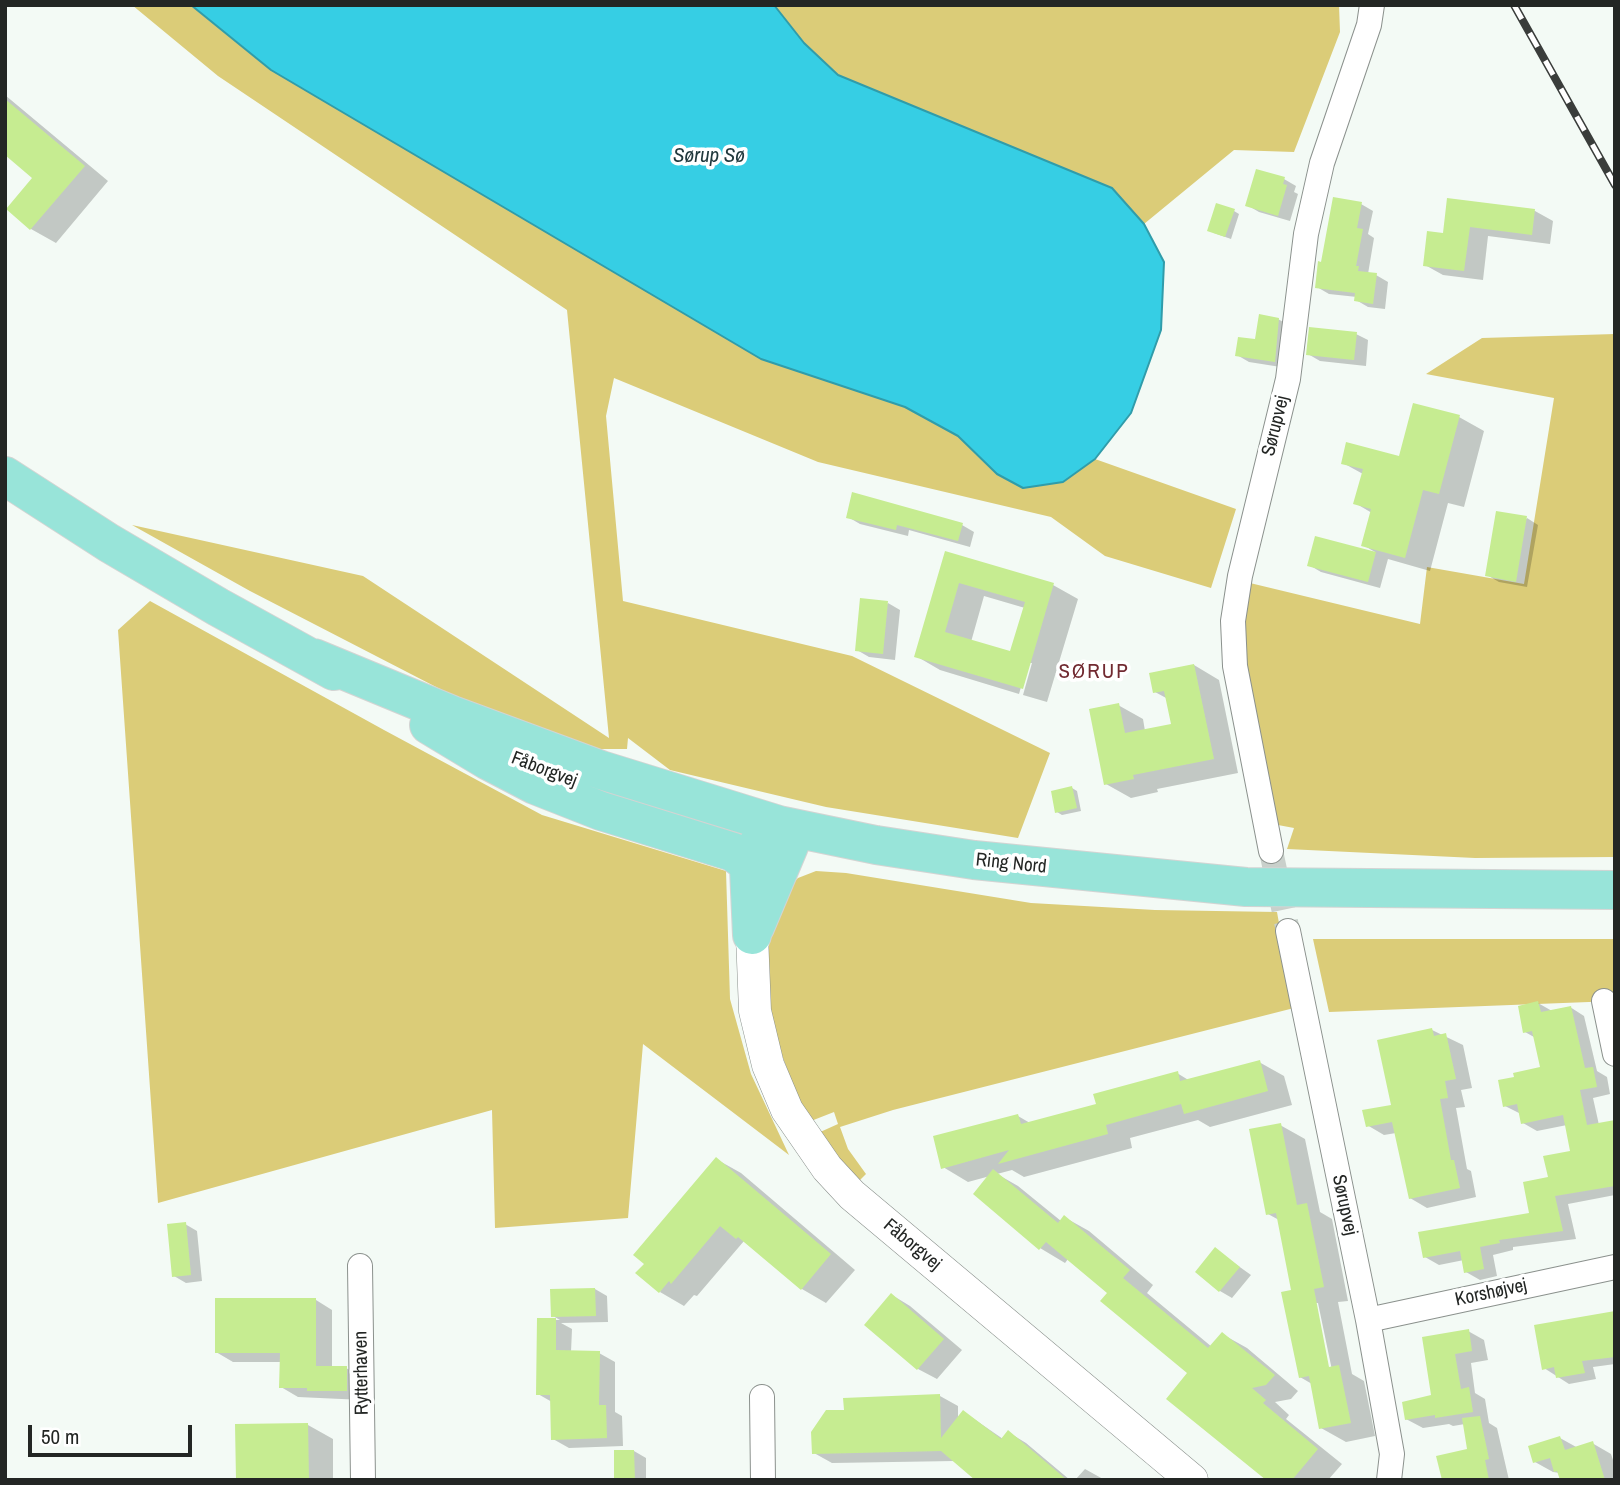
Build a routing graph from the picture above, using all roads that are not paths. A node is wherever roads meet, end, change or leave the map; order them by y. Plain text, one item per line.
1 (1372, 5) edge
2 (5, 476) edge
3 (314, 658) junction
4 (769, 845) junction
5 (1271, 851) tunnel mouth
6 (1615, 890) edge
7 (1288, 931) tunnel mouth
8 (752, 935) joint
9 (1604, 1001) dead end
10 (1615, 1054) edge
11 (360, 1266) dead end
12 (1615, 1267) edge
13 (1368, 1320) junction
14 (762, 1397) dead end
15 (363, 1480) edge
16 (763, 1480) edge
17 (1192, 1480) edge
18 (1389, 1480) edge

1 - 5 street, Sørupvej
2 - 3 main road, Fåborgvej
3 - 4 main road, Fåborgvej
3 - 4 main road, Fåborgvej
4 - 6 main road, Ring Nord
4 - 8 main road
7 - 13 street, Sørupvej
8 - 17 street, Fåborgvej
9 - 10 street
11 - 15 street, Rytterhaven
12 - 13 street, Korshøjvej
13 - 18 street, Sørupvej
14 - 16 street

